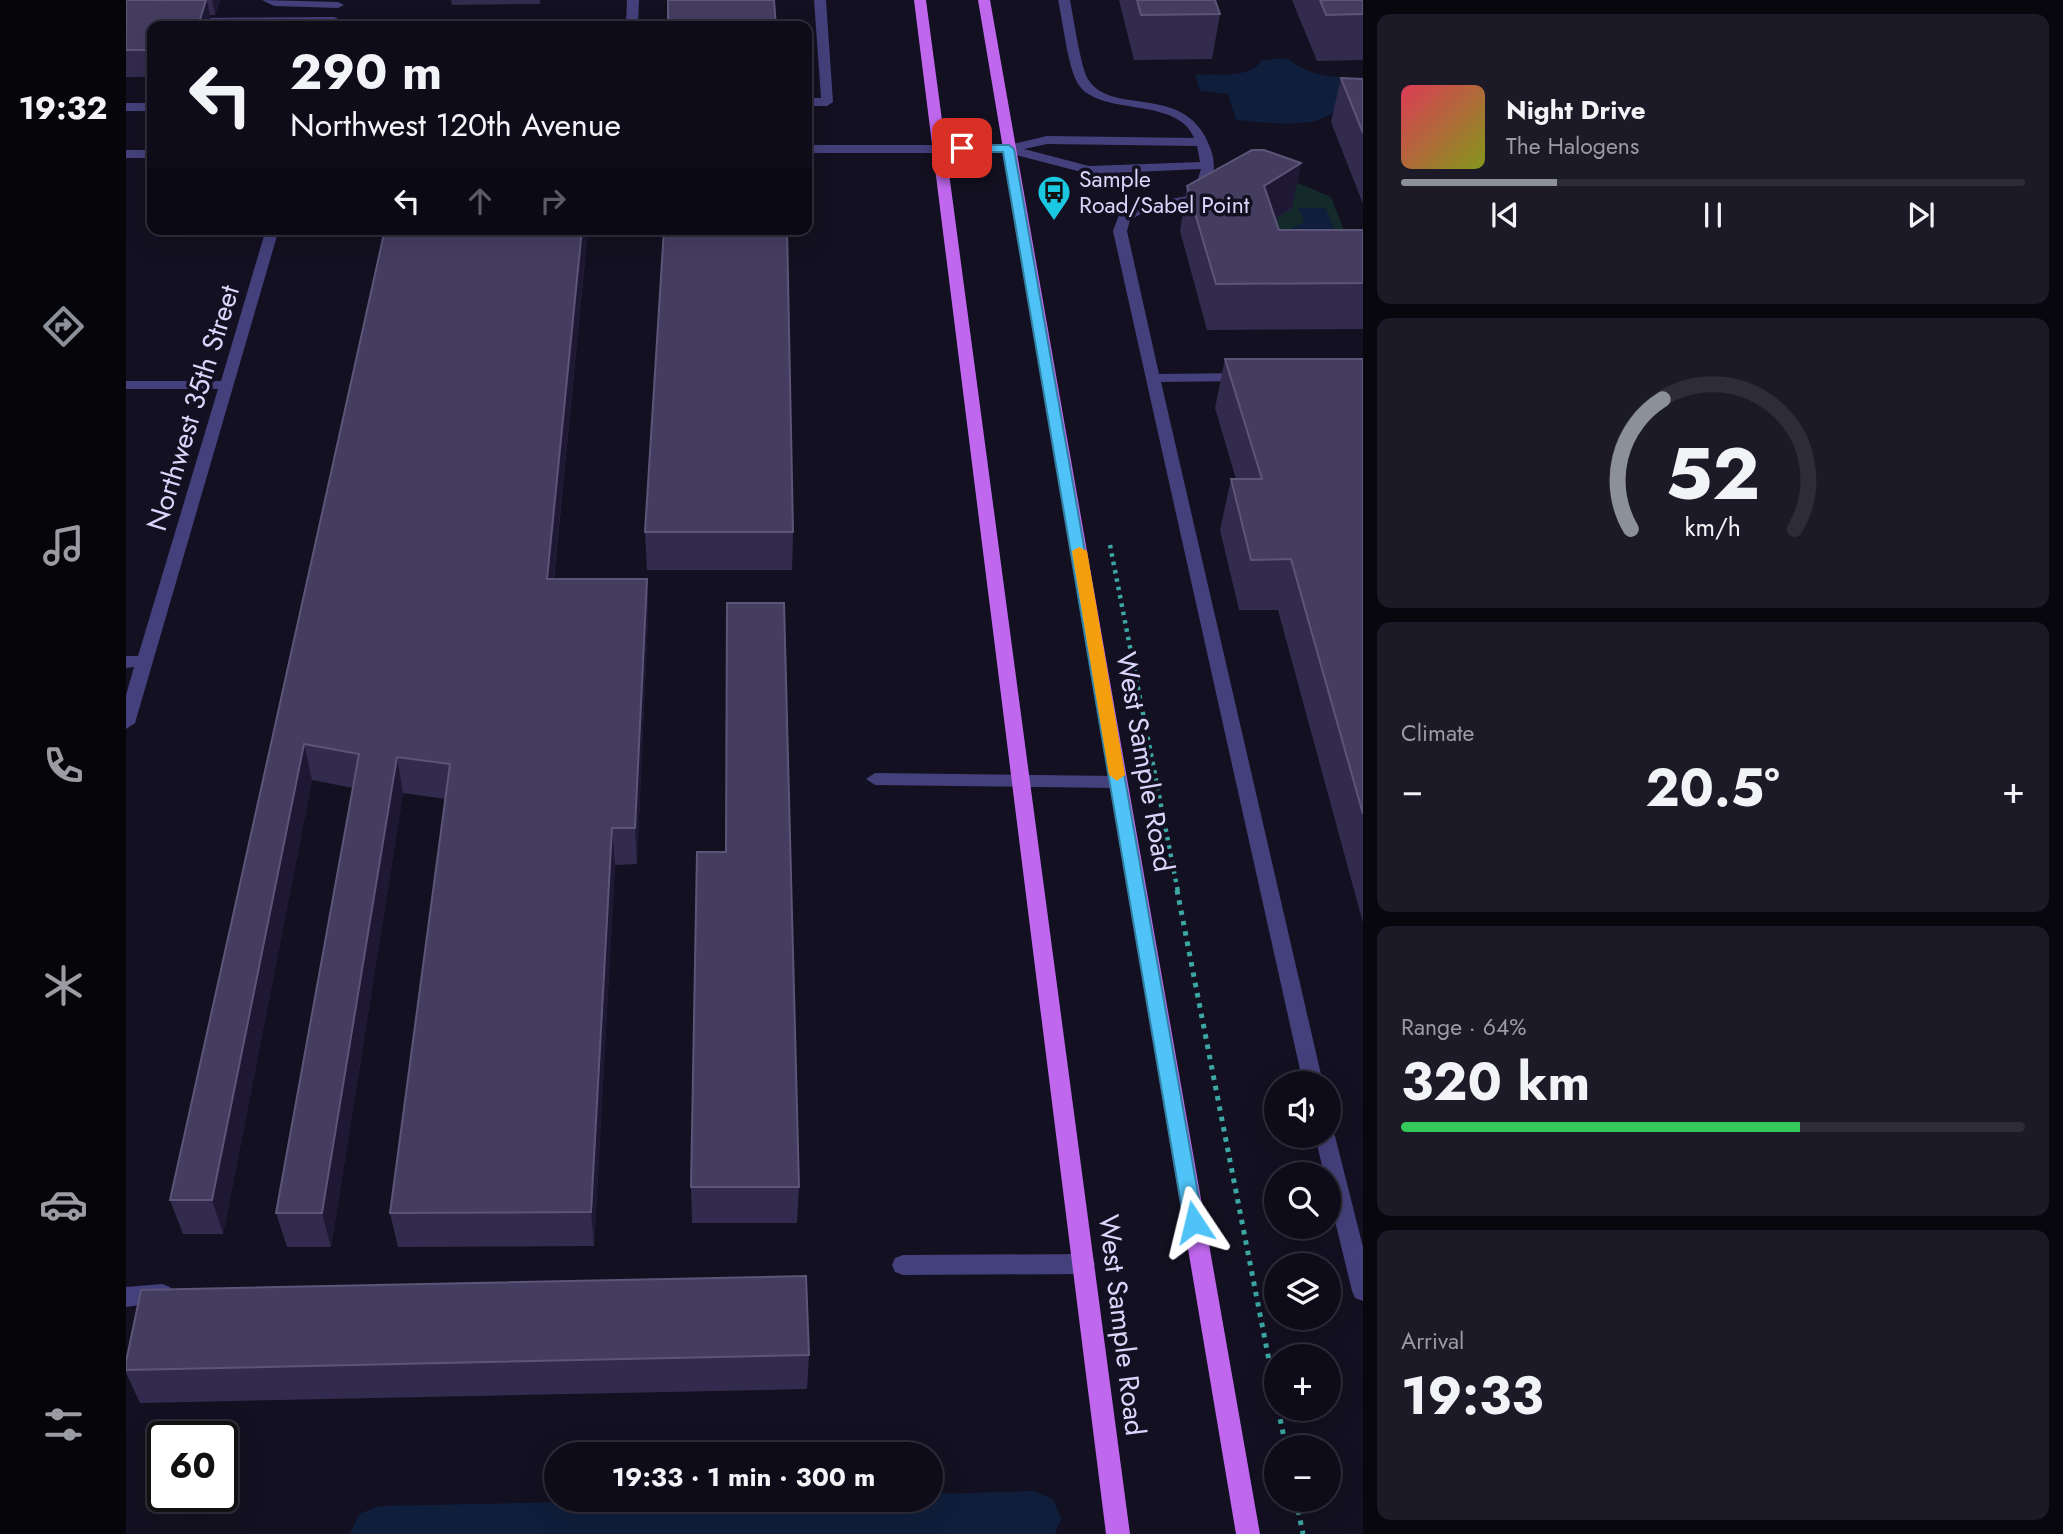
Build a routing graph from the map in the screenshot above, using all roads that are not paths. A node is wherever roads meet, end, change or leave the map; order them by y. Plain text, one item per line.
1 (268, 0) edge
2 (633, 0) edge
3 (820, 0) edge
4 (920, 0) edge
5 (984, 0) edge
6 (1064, 0) edge
7 (338, 3) edge
8 (333, 21) edge
9 (632, 21) edge
10 (812, 102) edge
11 (126, 107) edge
12 (147, 107) edge
13 (1140, 141) junction
14 (1203, 142) junction
15 (938, 148) junction
16 (812, 149) edge
17 (1009, 149) junction
18 (126, 154) edge
19 (147, 154) edge
20 (1145, 161) junction
21 (1066, 164) junction
22 (1208, 165) junction
23 (271, 235) edge
24 (1153, 377) junction
25 (1256, 377) edge
26 (227, 384) junction
27 (126, 385) edge
28 (144, 661) junction
29 (126, 662) edge
30 (126, 723) edge
31 (875, 779) dead end
32 (1021, 781) junction
33 (1118, 782) junction
34 (1310, 1071) edge
35 (1328, 1148) edge
36 (1084, 1264) junction
37 (903, 1265) dead end
38 (1363, 1290) edge
39 (169, 1294) edge
40 (126, 1297) edge
41 (1118, 1534) edge
42 (1248, 1534) edge

1 - 7 street
2 - 9 street
3 - 10 street
4 - 15 main road, West Sample Road
5 - 17 main road, West Sample Road
6 - 14 street
7 - 8 street
11 - 12 street
13 - 14 street
13 - 17 street
13 - 20 street
14 - 22 street
15 - 16 street
15 - 17 street
15 - 32 main road, West Sample Road
17 - 21 street
17 - 33 main road, West Sample Road
18 - 19 street
20 - 21 street
20 - 22 street
21 - 22 street
22 - 24 street
23 - 26 street, Northwest 35th Street
24 - 25 street
24 - 34 street
26 - 27 street
26 - 28 street, Northwest 35th Street
28 - 29 street
28 - 30 street, Northwest 35th Street
31 - 32 street
32 - 33 street
32 - 36 main road, West Sample Road
33 - 42 main road, West Sample Road
35 - 38 street
36 - 37 street
36 - 41 main road, West Sample Road
39 - 40 street

